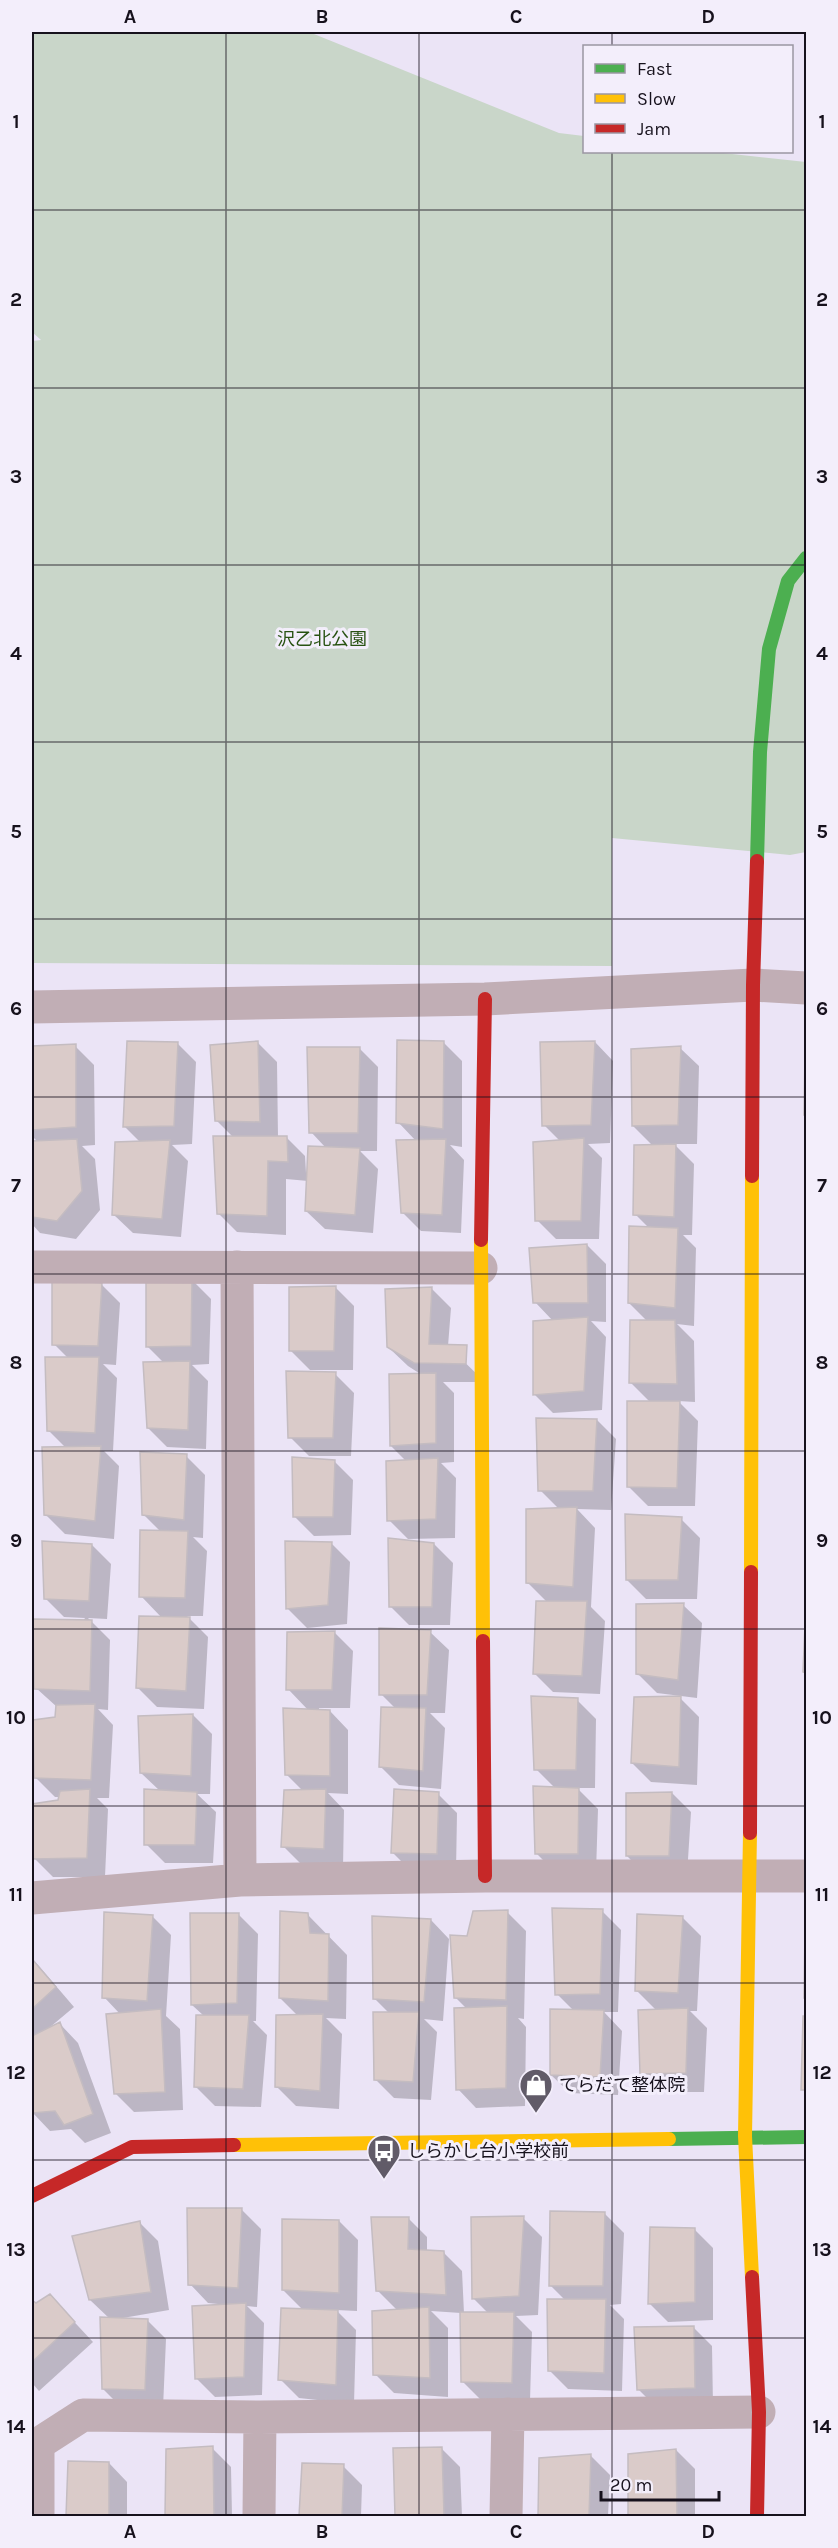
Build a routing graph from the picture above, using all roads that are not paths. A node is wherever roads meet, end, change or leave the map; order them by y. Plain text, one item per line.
1 (807, 558) edge
2 (753, 985) junction
3 (807, 987) edge
4 (485, 999) junction
5 (32, 1007) edge
6 (32, 1267) edge
7 (237, 1267) junction
8 (481, 1268) junction
9 (485, 1876) junction
10 (750, 1876) junction
11 (807, 1876) edge
12 (240, 1880) junction
13 (32, 1898) edge
14 (745, 2136) junction
15 (807, 2137) edge
16 (32, 2196) edge
17 (759, 2412) junction
18 (508, 2414) junction
19 (260, 2417) junction
20 (38, 2517) edge
21 (260, 2517) edge
22 (506, 2517) edge
23 (757, 2517) edge

1 - 2 street
2 - 3 street
2 - 4 street
2 - 10 street
4 - 5 street
4 - 8 street
6 - 7 street
7 - 8 street
7 - 12 street
8 - 9 street
9 - 10 street
9 - 12 street
10 - 11 street
10 - 14 street
12 - 13 street
14 - 15 street
14 - 16 street
14 - 17 street
17 - 18 street
17 - 23 street
18 - 19 street
18 - 22 street
19 - 20 street
19 - 21 street

